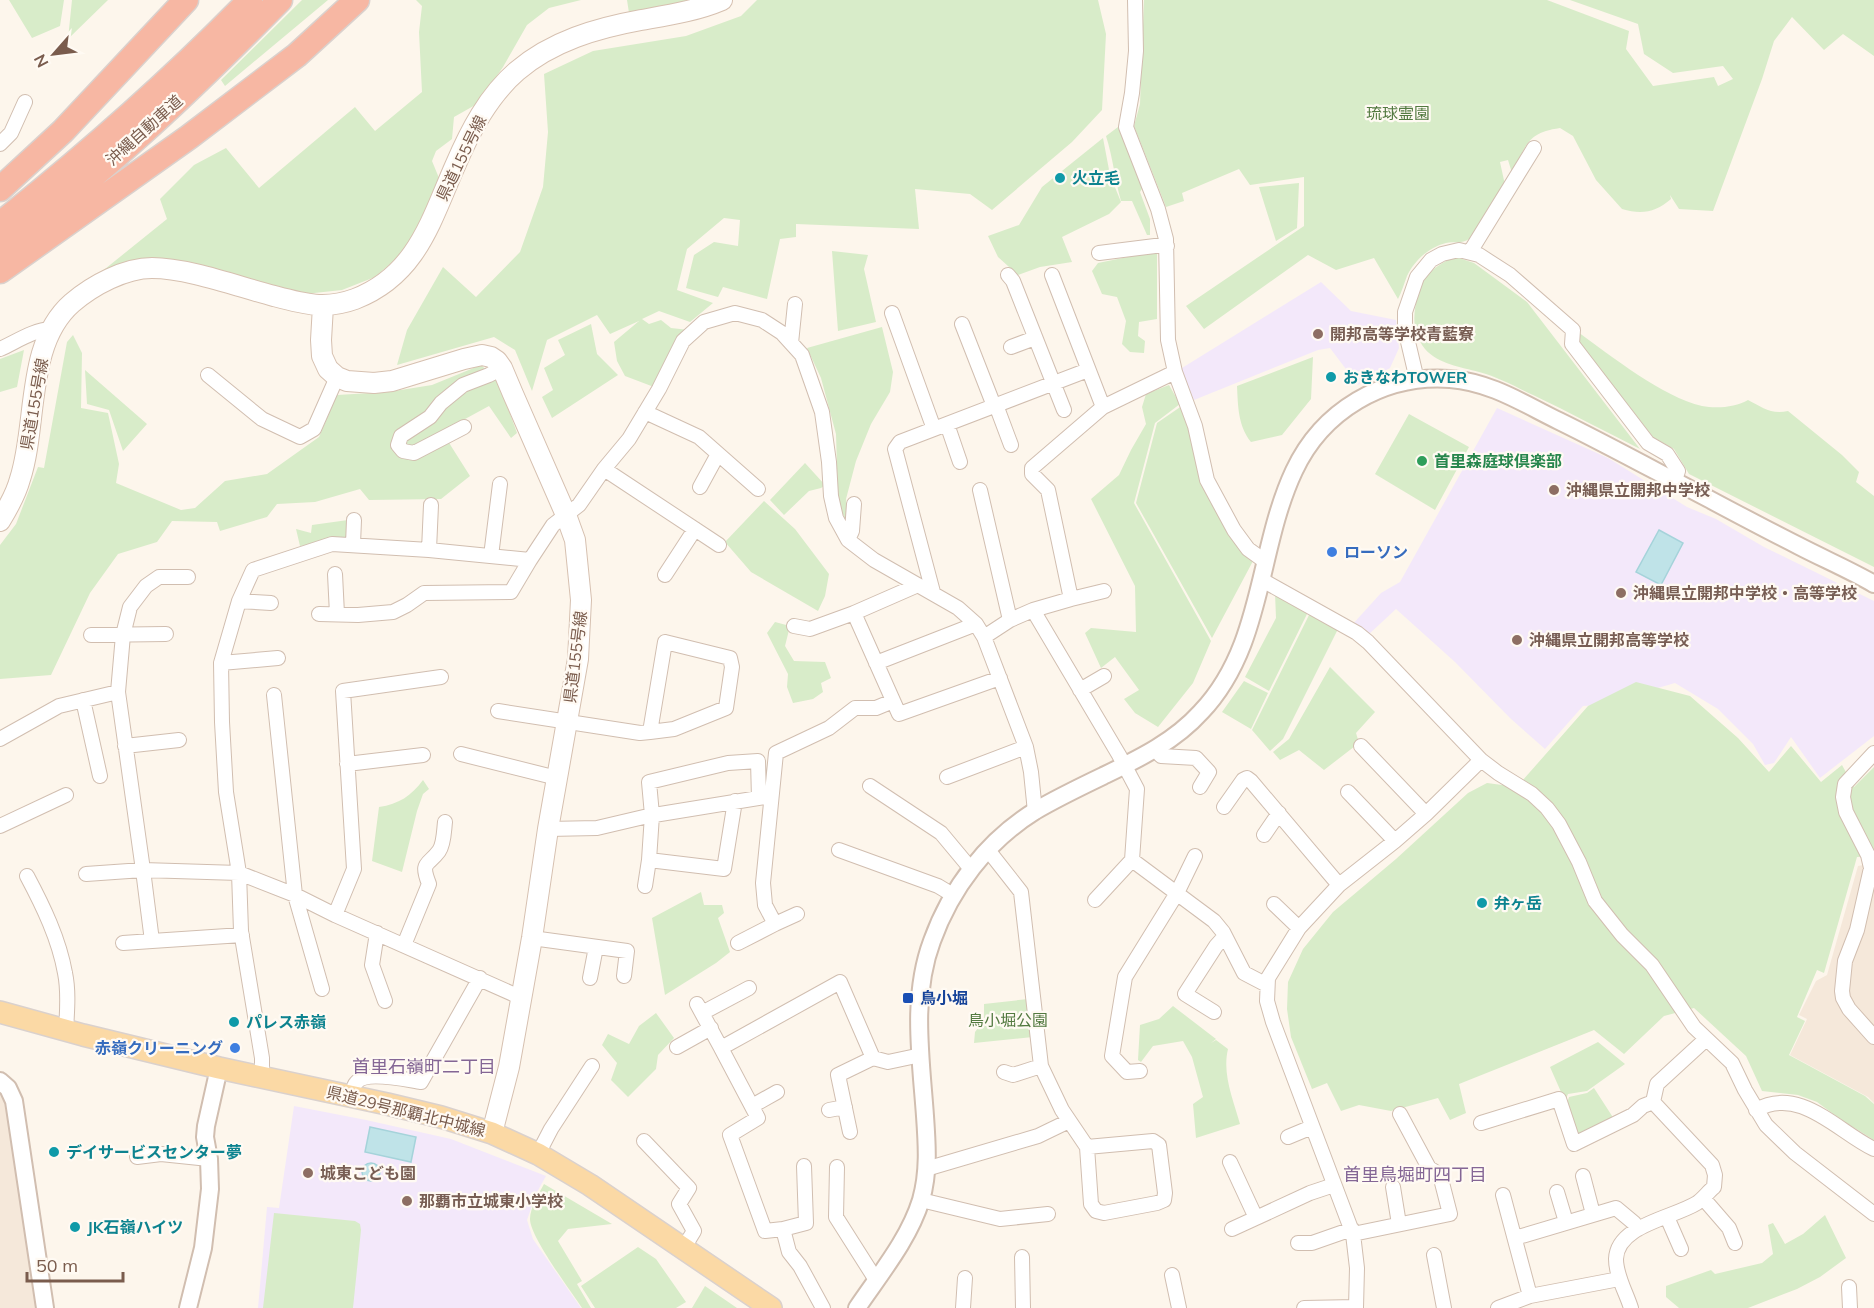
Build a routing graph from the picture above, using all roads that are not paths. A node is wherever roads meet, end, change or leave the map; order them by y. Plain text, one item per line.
1 (250, 0) edge
2 (280, 0) edge
3 (357, 0) edge
4 (722, 0) edge
5 (1135, 0) edge
6 (180, 6) edge
7 (25, 102) dead end
8 (0, 144) edge
9 (1534, 148) dead end
10 (0, 189) edge
11 (0, 224) edge
12 (1167, 246) junction
13 (0, 249) edge
14 (1470, 252) junction
15 (1099, 253) dead end
16 (0, 271) edge
17 (1008, 275) dead end
18 (1052, 275) dead end
19 (795, 304) dead end
20 (322, 306) junction
21 (892, 313) dead end
22 (962, 324) dead end
23 (51, 329) junction
24 (1035, 338) junction
25 (791, 343) junction
26 (1011, 347) dead end
27 (0, 349) edge
28 (502, 368) junction
29 (1088, 370) junction
30 (1175, 372) junction
31 (208, 375) dead end
32 (337, 377) junction
33 (1417, 380) junction
34 (1053, 384) junction
35 (995, 406) junction
36 (1103, 407) junction
37 (1064, 410) dead end
38 (645, 412) junction
39 (940, 426) junction
40 (464, 427) dead end
41 (1011, 445) dead end
42 (718, 453) junction
43 (960, 462) dead end
44 (604, 469) junction
45 (1675, 480) junction
46 (500, 484) dead end
47 (700, 488) dead end
48 (758, 489) dead end
49 (980, 490) dead end
50 (431, 504) dead end
51 (854, 504) dead end
52 (566, 515) junction
53 (354, 520) dead end
54 (0, 521) edge
55 (695, 529) junction
56 (848, 540) junction
57 (353, 544) junction
58 (719, 545) dead end
59 (429, 550) junction
60 (492, 556) junction
61 (530, 560) junction
62 (1266, 562) junction
63 (335, 574) dead end
64 (665, 575) dead end
65 (188, 577) dead end
66 (1262, 580) junction
67 (1874, 584) edge
68 (918, 585) junction
69 (1104, 591) dead end
70 (933, 592) junction
71 (1071, 598) junction
72 (239, 601) junction
73 (271, 603) dead end
74 (1033, 610) junction
75 (854, 613) junction
76 (319, 614) dead end
77 (337, 615) junction
78 (1010, 620) junction
79 (976, 624) junction
80 (794, 626) dead end
81 (166, 634) dead end
82 (91, 635) dead end
83 (123, 635) junction
84 (984, 637) junction
85 (278, 658) dead end
86 (221, 663) junction
87 (876, 663) junction
88 (1104, 676) dead end
89 (441, 677) dead end
90 (1000, 678) junction
91 (1080, 690) junction
92 (118, 692) junction
93 (274, 695) dead end
94 (83, 700) junction
95 (893, 701) junction
96 (498, 711) dead end
97 (566, 722) junction
98 (650, 732) junction
99 (0, 739) edge
100 (179, 740) dead end
101 (125, 746) junction
102 (1026, 747) junction
103 (1361, 747) dead end
104 (1155, 749) junction
105 (1874, 753) edge
106 (461, 754) dead end
107 (423, 755) dead end
108 (1481, 759) junction
109 (347, 764) junction
110 (1124, 766) junction
111 (100, 776) dead end
112 (947, 777) dead end
113 (557, 778) junction
114 (870, 786) dead end
115 (1200, 787) dead end
116 (1348, 792) dead end
117 (66, 795) dead end
118 (765, 797) junction
119 (735, 801) junction
120 (1224, 807) dead end
121 (1035, 812) junction
122 (1279, 813) junction
123 (1426, 813) junction
124 (652, 815) junction
125 (445, 822) dead end
126 (0, 826) edge
127 (548, 829) junction
128 (1264, 835) dead end
129 (1395, 842) junction
130 (839, 850) dead end
131 (988, 850) junction
132 (1195, 856) dead end
133 (649, 860) junction
134 (1132, 860) junction
135 (971, 869) junction
136 (143, 870) junction
137 (239, 873) junction
138 (87, 874) dead end
139 (27, 876) dead end
140 (1339, 885) junction
141 (645, 886) dead end
142 (1177, 893) junction
143 (295, 895) junction
144 (953, 895) junction
145 (1095, 900) dead end
146 (1274, 904) dead end
147 (798, 914) dead end
148 (335, 915) junction
149 (775, 924) junction
150 (1299, 928) junction
151 (377, 933) junction
152 (242, 935) junction
153 (1225, 936) junction
154 (532, 938) junction
155 (152, 940) junction
156 (123, 943) dead end
157 (738, 943) dead end
158 (404, 945) junction
159 (596, 946) junction
160 (624, 976) dead end
161 (480, 978) junction
162 (590, 978) dead end
163 (1267, 985) junction
164 (748, 988) dead end
165 (322, 989) dead end
166 (522, 998) junction
167 (385, 1001) dead end
168 (0, 1012) edge
169 (1214, 1012) dead end
170 (711, 1028) junction
171 (66, 1030) junction
172 (1874, 1037) edge
173 (1705, 1040) junction
174 (677, 1047) dead end
175 (722, 1048) junction
176 (921, 1055) junction
177 (873, 1058) junction
178 (592, 1066) dead end
179 (1041, 1066) junction
180 (219, 1068) junction
181 (1140, 1071) dead end
182 (1004, 1072) dead end
183 (262, 1077) junction
184 (0, 1081) edge
185 (777, 1092) dead end
186 (352, 1096) junction
187 (1653, 1102) junction
188 (752, 1106) junction
189 (845, 1107) junction
190 (829, 1110) dead end
191 (1756, 1110) junction
192 (1400, 1114) dead end
193 (1069, 1121) junction
194 (1481, 1123) dead end
195 (1312, 1127) junction
196 (850, 1132) dead end
197 (492, 1133) junction
198 (1288, 1137) dead end
199 (644, 1141) dead end
200 (1087, 1147) junction
201 (1874, 1149) edge
202 (538, 1154) junction
203 (137, 1157) dead end
204 (209, 1159) junction
205 (1230, 1162) dead end
206 (804, 1166) dead end
207 (837, 1167) dead end
208 (927, 1169) junction
209 (1583, 1176) dead end
210 (1334, 1185) junction
211 (1393, 1188) dead end
212 (1557, 1192) dead end
213 (1503, 1196) dead end
214 (1703, 1198) junction
215 (921, 1200) junction
216 (1048, 1214) dead end
217 (1593, 1214) junction
218 (1874, 1214) edge
219 (1667, 1217) junction
220 (1256, 1218) junction
221 (1566, 1222) junction
222 (1399, 1224) junction
223 (1232, 1228) dead end
224 (783, 1229) junction
225 (1638, 1229) junction
226 (1353, 1231) junction
227 (1515, 1238) junction
228 (1298, 1243) dead end
229 (1735, 1243) dead end
230 (683, 1249) junction
231 (1681, 1250) dead end
232 (1434, 1255) dead end
233 (1022, 1257) dead end
234 (1172, 1275) dead end
235 (965, 1278) dead end
236 (1619, 1279) junction
237 (876, 1280) junction
238 (1849, 1287) dead end
239 (1530, 1296) junction
240 (45, 1308) edge
241 (188, 1308) edge
242 (771, 1308) edge
243 (823, 1308) edge
244 (857, 1308) edge
245 (963, 1308) edge
246 (1023, 1308) edge
247 (1179, 1308) edge
248 (1304, 1308) edge
249 (1356, 1308) edge
250 (1444, 1308) edge
251 (1498, 1308) edge
252 (1631, 1308) edge
253 (1850, 1308) edge

1 - 11 highway, 沖縄自動車道
2 - 13 highway, 沖縄自動車道
3 - 16 highway
4 - 20 main road, 県道155号線
5 - 12 street
6 - 10 highway
7 - 8 street
9 - 14 street
12 - 15 street
12 - 30 street
14 - 33 street
14 - 45 street
17 - 24 street
18 - 29 street
19 - 25 street
20 - 23 main road, 県道155号線
20 - 32 main road
21 - 39 street
22 - 35 street
23 - 27 street
23 - 54 main road, 県道155号線
24 - 26 street
24 - 34 street
25 - 38 street
25 - 56 street
28 - 32 main road
28 - 40 street
28 - 52 main road, 県道155号線
29 - 34 street
29 - 36 street
30 - 36 street
30 - 62 street
31 - 32 street
33 - 45 street
33 - 62 street
34 - 35 street
34 - 37 street
35 - 39 street
35 - 41 street
36 - 71 street
38 - 42 street
38 - 44 street
39 - 43 street
39 - 70 street
42 - 47 street
42 - 48 street
44 - 52 street
44 - 55 street
45 - 67 street
46 - 60 street
49 - 78 street
50 - 59 street
51 - 56 street
52 - 61 street
52 - 97 main road, 県道155号線
53 - 57 street
55 - 58 street
55 - 64 street
56 - 68 street
57 - 59 street
57 - 72 street
59 - 60 street
60 - 61 street
61 - 77 street
62 - 66 street
63 - 77 street
65 - 83 street
66 - 104 street
66 - 108 street
68 - 70 street
68 - 75 street
69 - 71 street
70 - 79 street
71 - 74 street
72 - 73 street
72 - 86 street
74 - 78 street
74 - 91 street
75 - 80 street
75 - 87 street
76 - 77 street
78 - 84 street
79 - 84 street
79 - 87 street
81 - 83 street
82 - 83 street
83 - 92 street
84 - 90 street
85 - 86 street
86 - 137 street
87 - 95 street
88 - 91 street
89 - 109 street
90 - 95 street
90 - 102 street
91 - 110 street
92 - 94 street
92 - 101 street
93 - 143 street
94 - 99 street
94 - 111 street
95 - 118 street
96 - 97 street
97 - 98 street
97 - 113 main road, 県道155号線
98 - 98 street
100 - 101 street
101 - 136 street
102 - 112 street
102 - 121 street
103 - 123 street
104 - 110 street
104 - 115 street
105 - 172 street
106 - 113 street
107 - 109 street
108 - 123 street
108 - 173 street
109 - 148 street
110 - 121 street
110 - 134 street
113 - 127 main road, 県道155号線
114 - 135 street
116 - 129 street
117 - 126 street
118 - 119 street
118 - 124 street
118 - 149 street
119 - 124 street
119 - 133 street
120 - 122 street
121 - 131 street
122 - 128 street
122 - 140 street
123 - 129 street
124 - 127 street
124 - 133 street
125 - 158 street
127 - 154 main road, 県道155号線
129 - 140 street
130 - 144 street
131 - 135 street
131 - 179 street
132 - 142 street
133 - 141 street
134 - 142 street
134 - 145 street
135 - 144 street
136 - 137 street
136 - 138 street
136 - 155 street
137 - 143 street
137 - 152 street
139 - 171 street
140 - 150 street
142 - 153 street
142 - 181 street
143 - 148 street
143 - 165 street
144 - 176 street
146 - 150 street
147 - 149 street
148 - 151 street
149 - 157 street
150 - 163 street
151 - 158 street
151 - 167 street
152 - 155 street
152 - 183 street
153 - 163 street
153 - 169 street
154 - 159 street
154 - 166 main road, 県道155号線
155 - 156 street
158 - 161 street
159 - 160 street
159 - 162 street
161 - 166 street
161 - 186 street
163 - 195 street
164 - 170 street
166 - 197 main road, 県道155号線
168 - 171 main road, 県道29号那覇北中城線
170 - 174 street
170 - 175 street
171 - 180 main road, 県道29号那覇北中城線
173 - 187 street
173 - 191 street
175 - 177 street
175 - 188 street
176 - 177 street
176 - 208 street
177 - 189 street
178 - 202 street
179 - 182 street
179 - 193 street
180 - 183 main road, 県道29号那覇北中城線
180 - 204 street
183 - 186 main road, 県道29号那覇北中城線
184 - 240 street
185 - 188 street
186 - 197 main road, 県道29号那覇北中城線
187 - 194 street
187 - 214 street
188 - 224 street
189 - 190 street
189 - 196 street
191 - 201 street
191 - 218 street
192 - 222 street
193 - 200 street
193 - 208 street
195 - 198 street
195 - 210 street
197 - 202 main road, 県道29号那覇北中城線
199 - 230 street
200 - 200 street
202 - 230 main road, 県道29号那覇北中城線
203 - 204 street
204 - 241 street
205 - 220 street
206 - 224 street
207 - 237 street
208 - 215 street
209 - 217 street
210 - 220 street
210 - 226 street
211 - 222 street
212 - 221 street
213 - 227 street
214 - 219 street
214 - 229 street
215 - 216 street
215 - 237 street
217 - 221 street
217 - 225 street
219 - 225 street
219 - 231 street
220 - 223 street
221 - 227 street
222 - 226 street
224 - 243 street
225 - 236 street
226 - 228 street
226 - 249 street
227 - 239 street
230 - 242 main road, 県道29号那覇北中城線
232 - 250 street
233 - 246 street
234 - 247 street
235 - 245 street
236 - 239 street
236 - 252 street
237 - 244 street
238 - 253 street
239 - 251 street
248 - 249 street

